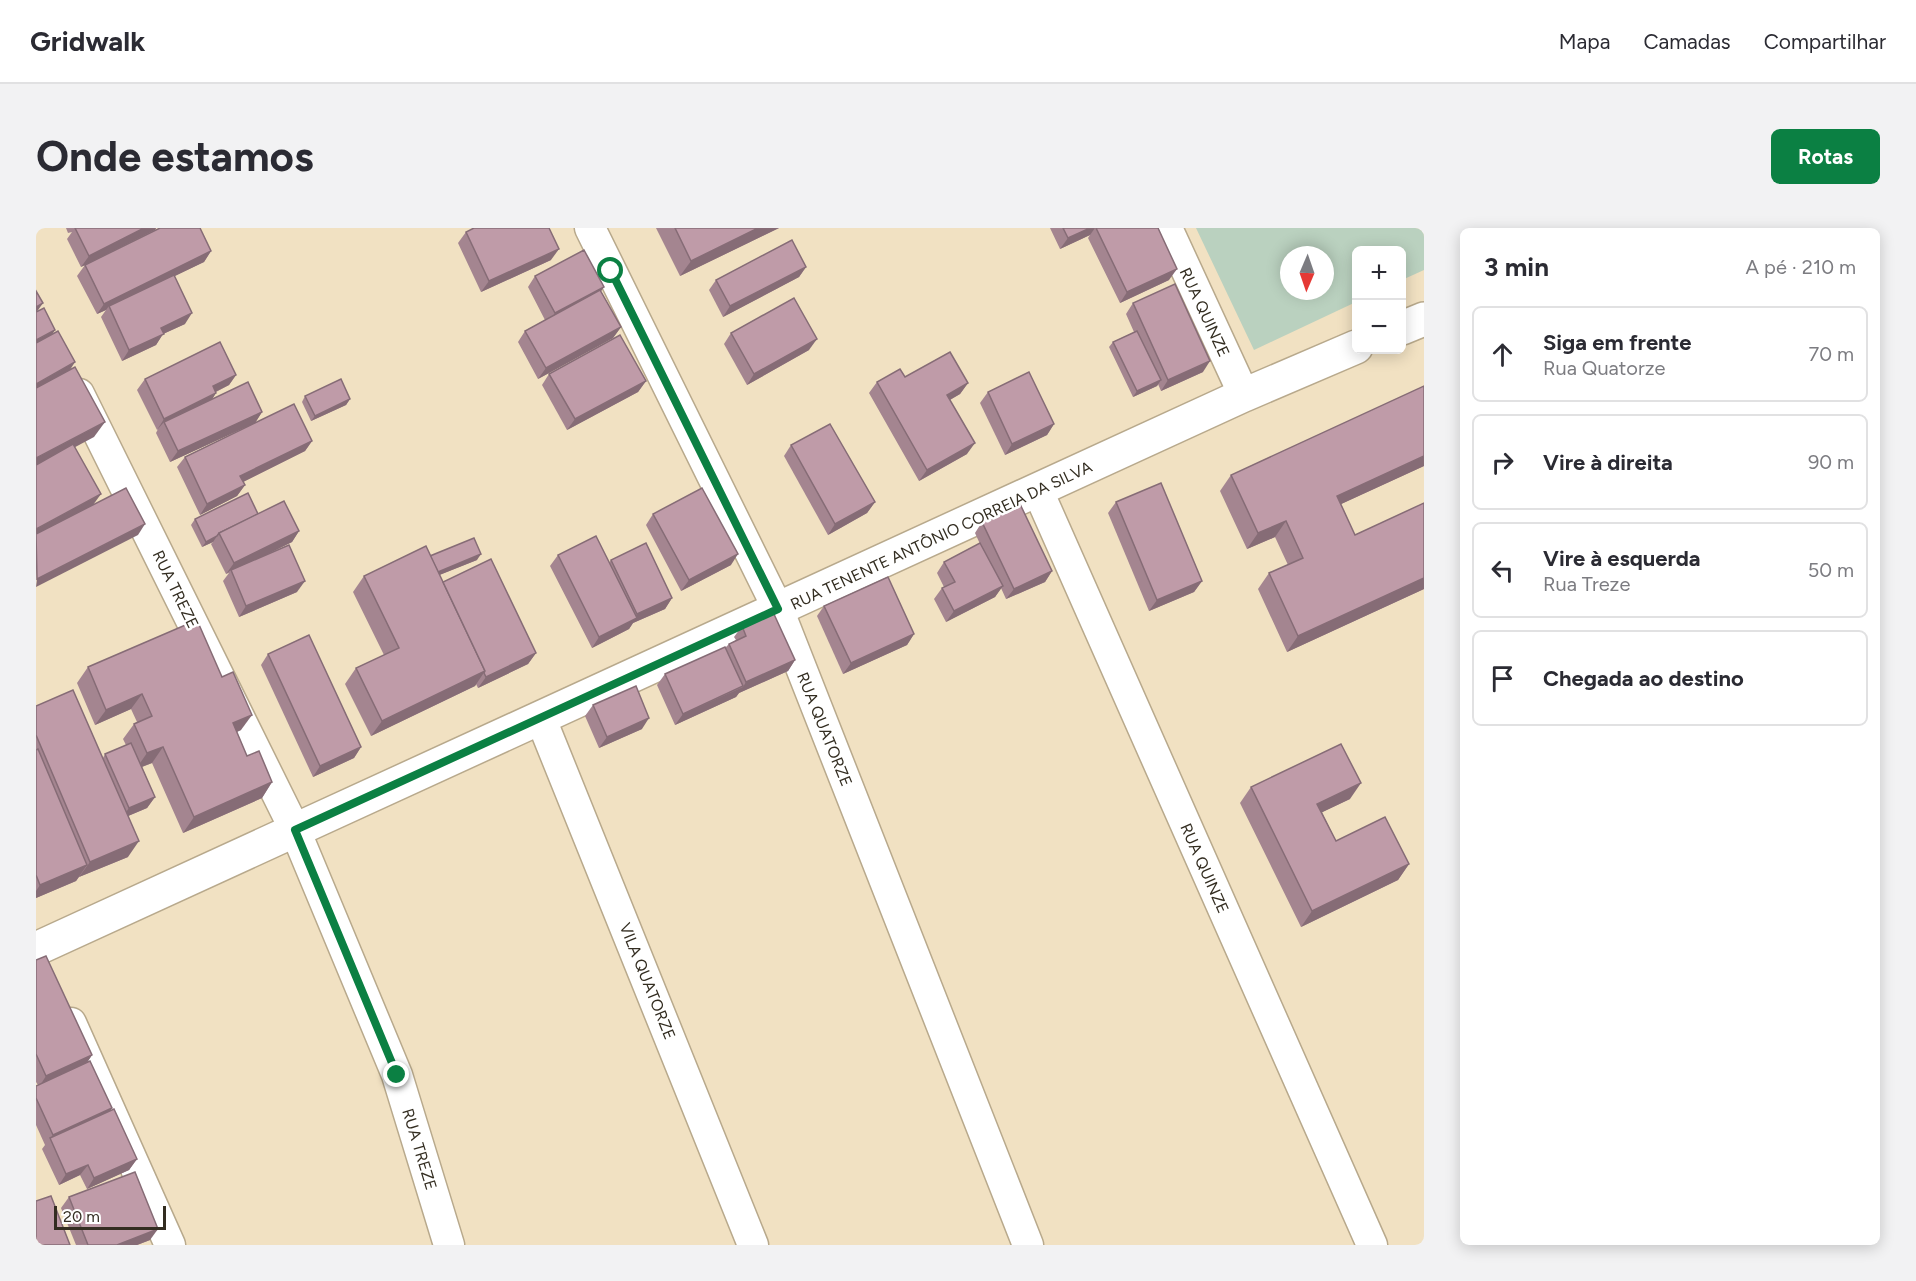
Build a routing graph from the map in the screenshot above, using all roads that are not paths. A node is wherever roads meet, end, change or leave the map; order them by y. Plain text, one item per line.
1 (590, 228) edge
2 (1167, 228) edge
3 (1424, 319) edge
4 (1406, 326) edge
5 (1352, 349) edge
6 (68, 370) edge
7 (1244, 395) junction
8 (1038, 491) junction
9 (778, 609) junction
10 (541, 718) junction
11 (295, 830) junction
12 (40, 956) edge
13 (61, 1002) edge
14 (170, 1245) edge
15 (449, 1245) edge
16 (753, 1245) edge
17 (1028, 1245) edge
18 (1372, 1245) edge

1 - 9 street, RUA QUATORZE
2 - 7 street, RUA QUINZE
3 - 4 main road
5 - 7 main road, RUA TENENTE ANTÔNIO CORREIA DA SILVA
6 - 11 street, RUA TREZE
7 - 8 main road, RUA TENENTE ANTÔNIO CORREIA DA SILVA
8 - 9 main road, RUA TENENTE ANTÔNIO CORREIA DA SILVA
8 - 18 street, RUA QUINZE
9 - 10 main road, RUA TENENTE ANTÔNIO CORREIA DA SILVA
9 - 17 street, RUA QUATORZE
10 - 11 main road, RUA TENENTE ANTÔNIO CORREIA DA SILVA
10 - 16 street, VILA QUATORZE
11 - 12 main road, RUA TENENTE ANTÔNIO CORREIA DA SILVA
11 - 15 street, RUA TREZE
13 - 14 street

